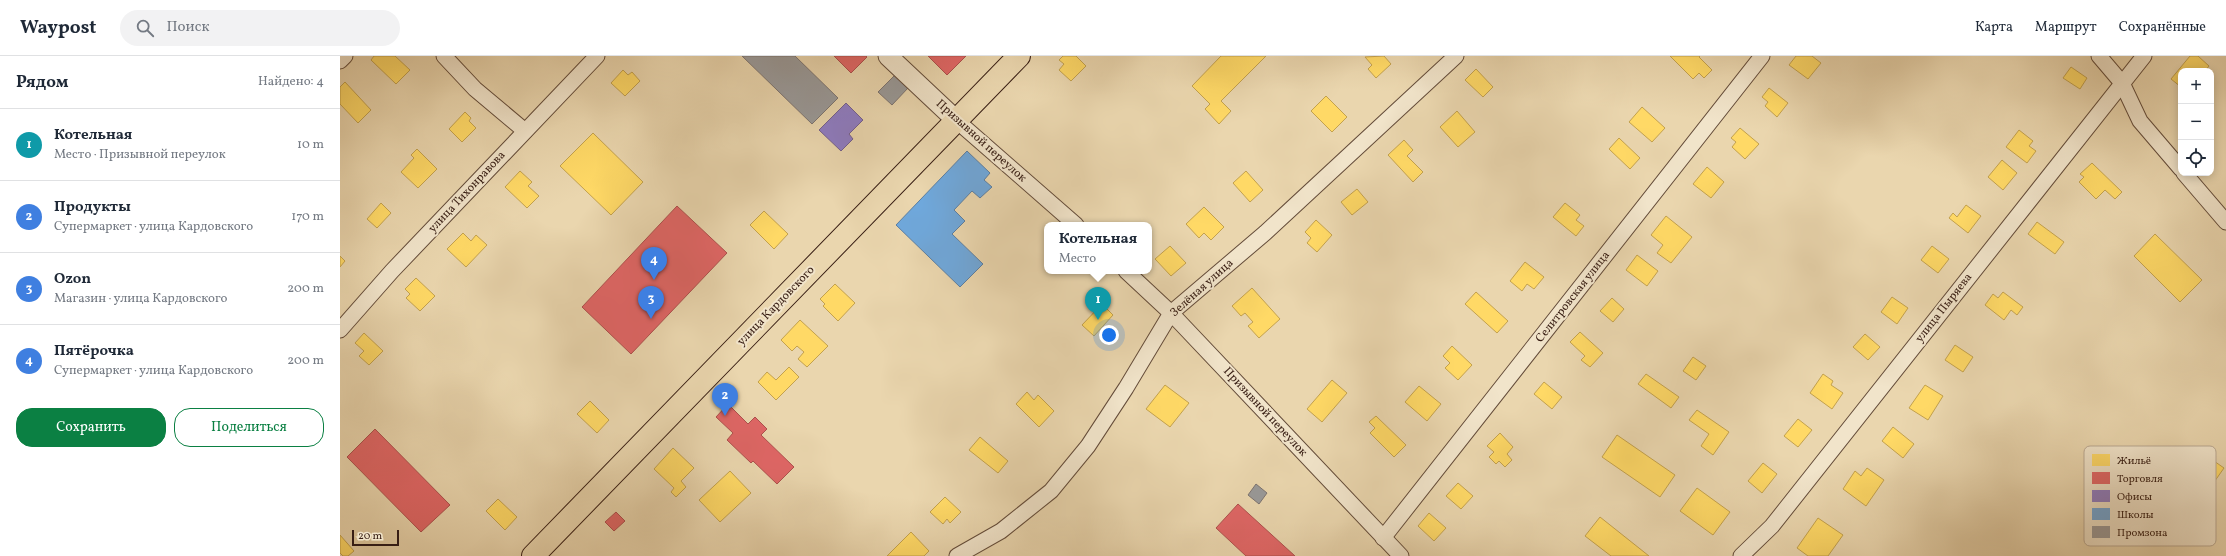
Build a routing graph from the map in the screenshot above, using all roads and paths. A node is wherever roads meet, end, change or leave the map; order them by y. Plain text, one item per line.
1 (345, 56) edge
2 (444, 56) edge
3 (597, 56) edge
4 (888, 56) edge
5 (1019, 56) edge
6 (1456, 56) edge
7 (1762, 56) edge
8 (2099, 56) edge
9 (2144, 56) edge
10 (340, 61) edge
11 (2122, 83) junction
12 (957, 120) junction
13 (525, 131) junction
14 (2178, 165) edge
15 (2187, 176) edge
16 (1073, 222) edge
17 (2226, 222) edge
18 (1129, 274) edge
19 (1171, 313) junction
20 (340, 330) edge
21 (1383, 538) junction
22 (533, 556) edge
23 (957, 556) edge
24 (1401, 556) edge
25 (1741, 556) edge

1 - 10 street
2 - 13 street
3 - 13 street, улица Тихонравова
4 - 12 street, Призывной переулок
5 - 12 main road, улица Кардовского
6 - 19 street, Зелёная улица
7 - 21 street, Селитровская улица
8 - 11 street
9 - 11 street, улица Пыряева
11 - 14 street
11 - 25 street, улица Пыряева
12 - 16 street, Призывной переулок
12 - 22 main road, улица Кардовского
13 - 20 street, улица Тихонравова
15 - 17 street
18 - 19 street, Призывной переулок
19 - 21 street, Призывной переулок
19 - 23 street, Зелёная улица
21 - 24 street, Призывной переулок

